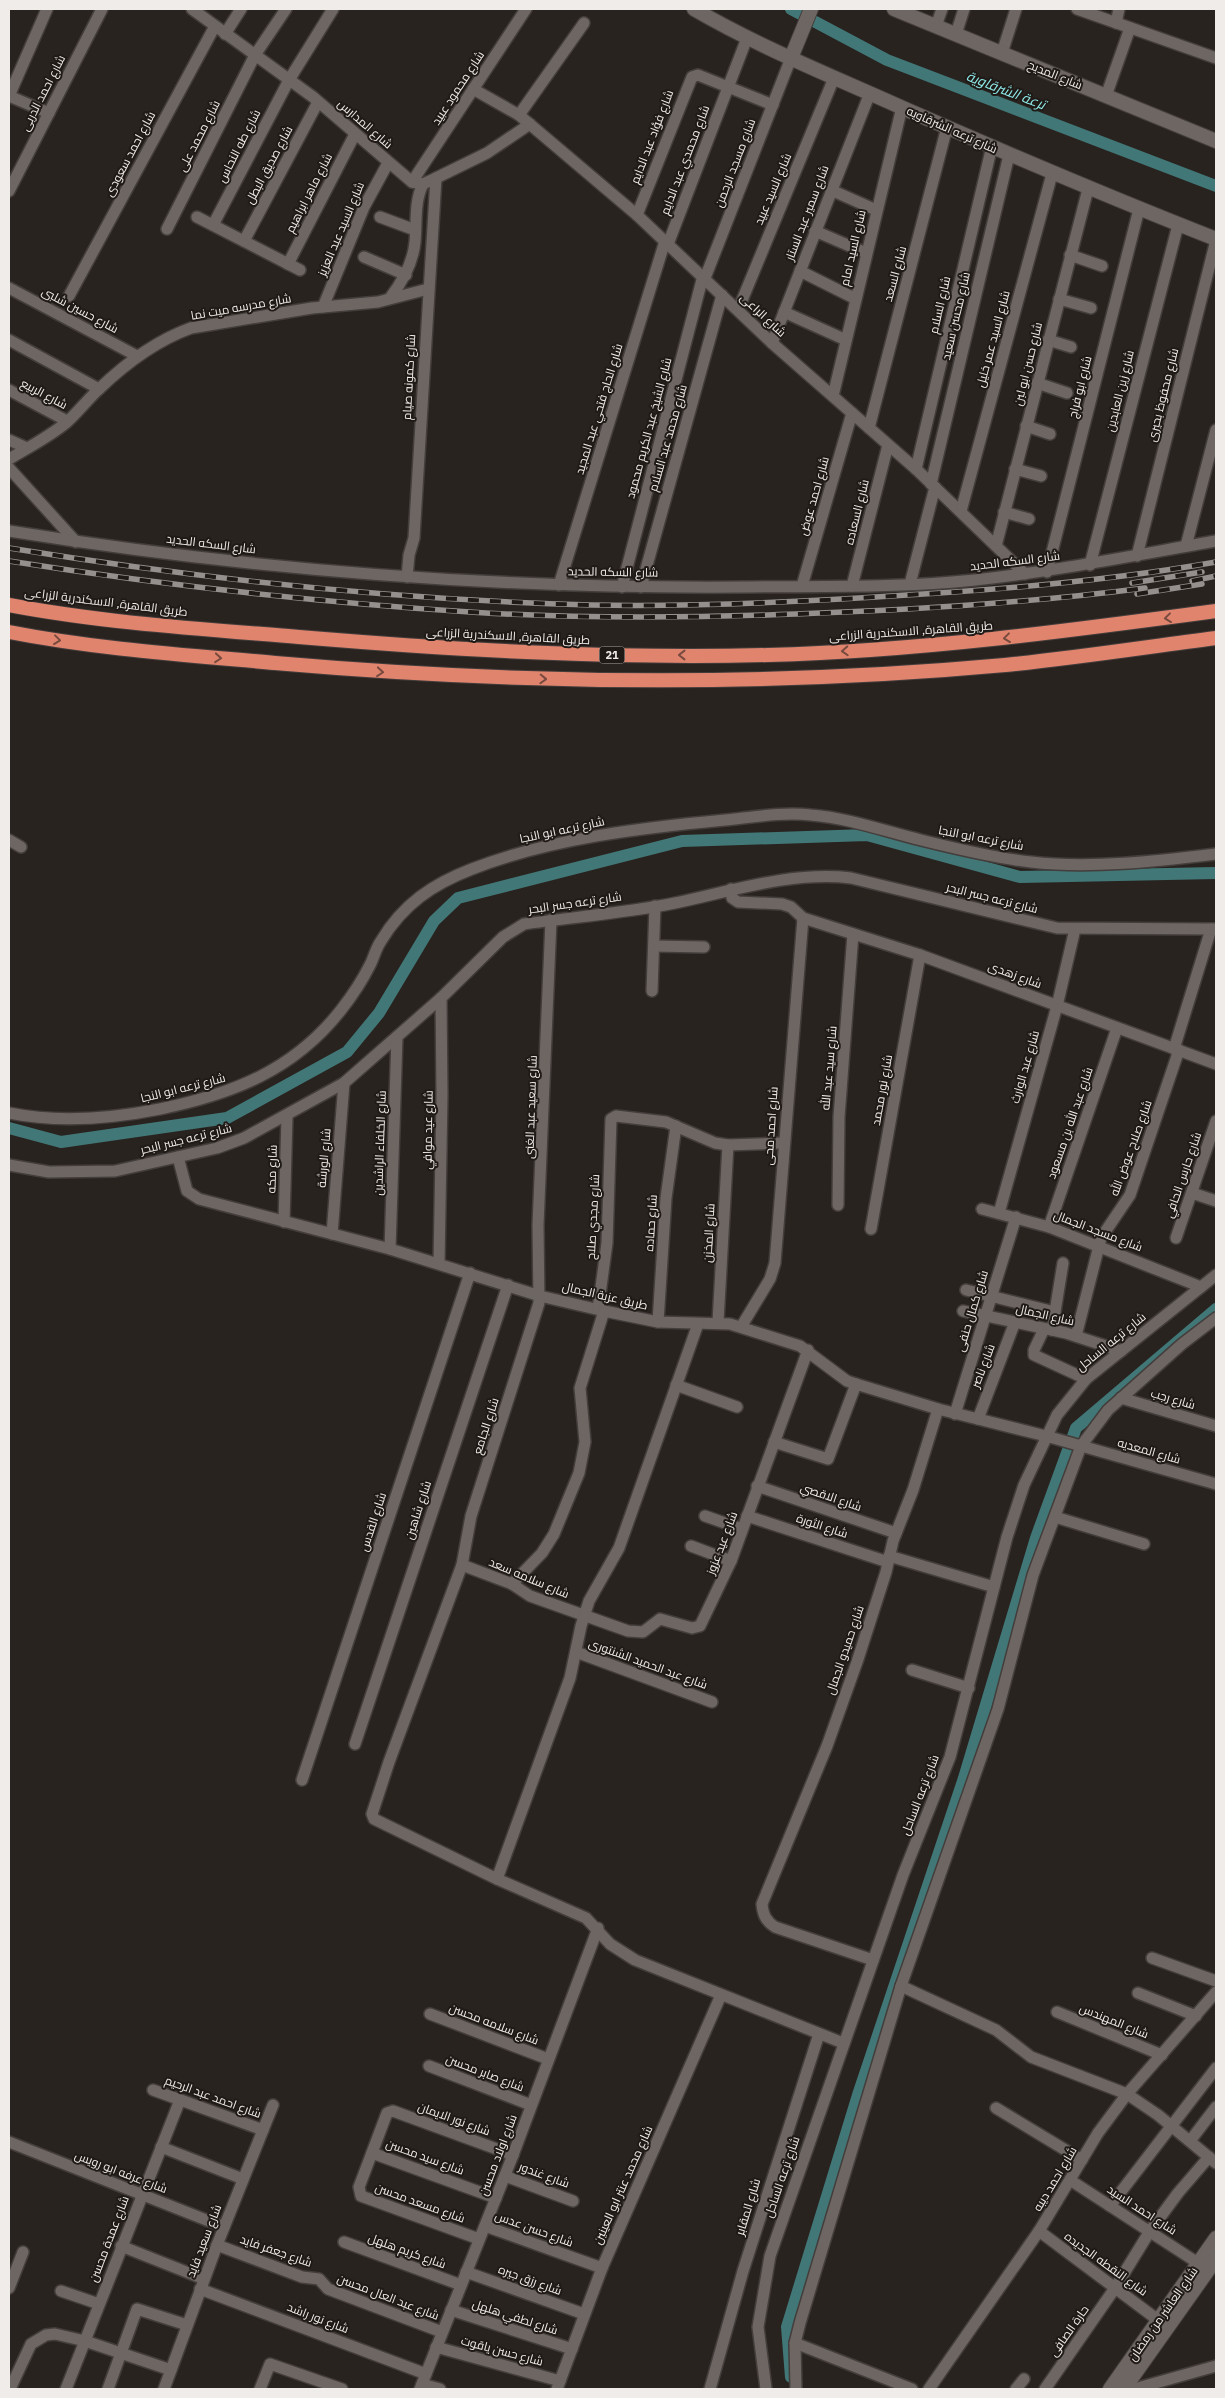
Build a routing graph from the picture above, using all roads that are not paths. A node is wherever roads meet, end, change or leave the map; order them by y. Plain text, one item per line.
1 (47, 9) edge
2 (102, 9) edge
3 (192, 9) edge
4 (241, 9) edge
5 (286, 9) edge
6 (333, 9) edge
7 (526, 9) edge
8 (694, 9) edge
9 (812, 9) edge
10 (894, 9) edge
11 (942, 9) edge
12 (964, 9) edge
13 (1016, 9) edge
14 (1076, 9) edge
15 (1119, 9) edge
16 (1116, 23) junction
17 (584, 24) dead end
18 (215, 26) junction
19 (936, 26) junction
20 (1130, 28) junction
21 (225, 34) junction
22 (956, 34) junction
23 (747, 38) junction
24 (793, 53) junction
25 (1002, 53) junction
26 (255, 55) junction
27 (1216, 58) edge
28 (834, 78) junction
29 (289, 80) junction
30 (728, 87) junction
31 (474, 89) junction
32 (870, 94) junction
33 (9, 96) edge
34 (1106, 96) junction
35 (318, 102) junction
36 (773, 105) junction
37 (902, 107) junction
38 (49, 113) junction
39 (519, 115) junction
40 (530, 124) junction
41 (947, 127) junction
42 (355, 134) junction
43 (1216, 141) edge
44 (992, 146) junction
45 (1008, 155) junction
46 (388, 163) junction
47 (1052, 174) junction
48 (436, 178) junction
49 (418, 183) junction
50 (1088, 189) junction
51 (831, 190) junction
52 (9, 191) edge
53 (1139, 209) junction
54 (876, 210) junction
55 (637, 214) junction
56 (197, 217) dead end
57 (380, 217) dead end
58 (213, 225) junction
59 (1178, 225) junction
60 (168, 229) dead end
61 (416, 230) junction
62 (815, 231) junction
63 (1216, 239) edge
64 (244, 241) junction
65 (666, 242) junction
66 (866, 253) junction
67 (1070, 255) junction
68 (364, 257) dead end
69 (288, 264) junction
70 (1102, 266) dead end
71 (300, 270) dead end
72 (800, 271) junction
73 (406, 274) junction
74 (704, 277) junction
75 (9, 288) edge
76 (428, 289) junction
77 (722, 295) junction
78 (69, 296) dead end
79 (390, 298) junction
80 (856, 299) junction
81 (1059, 299) junction
82 (323, 307) junction
83 (1091, 308) dead end
84 (738, 310) junction
85 (784, 312) junction
86 (9, 340) edge
87 (846, 340) junction
88 (1048, 340) junction
89 (772, 343) junction
90 (1071, 347) dead end
91 (137, 356) junction
92 (1037, 384) junction
93 (99, 389) junction
94 (9, 390) edge
95 (1067, 393) dead end
96 (834, 396) junction
97 (852, 413) junction
98 (67, 422) junction
99 (1026, 426) junction
100 (869, 428) junction
101 (1216, 430) edge
102 (1050, 434) dead end
103 (9, 440) edge
104 (888, 445) junction
105 (27, 448) junction
106 (9, 459) edge
107 (9, 468) edge
108 (916, 469) junction
109 (1015, 469) junction
110 (1041, 476) dead end
111 (933, 485) junction
112 (961, 511) junction
113 (1004, 512) junction
114 (1029, 519) dead end
115 (9, 531) edge
116 (1216, 541) edge
117 (76, 542) junction
118 (996, 546) junction
119 (1186, 546) junction
120 (1137, 556) junction
121 (1090, 565) junction
122 (1047, 572) junction
123 (1025, 574) junction
124 (407, 577) junction
125 (910, 584) junction
126 (559, 585) junction
127 (802, 586) junction
128 (852, 586) junction
129 (622, 587) junction
130 (641, 588) junction
131 (9, 605) edge
132 (1216, 612) edge
133 (9, 632) edge
134 (1216, 638) edge
135 (9, 840) edge
136 (21, 847) dead end
137 (1216, 854) edge
138 (731, 889) junction
139 (655, 906) junction
140 (803, 918) junction
141 (551, 920) junction
142 (1075, 929) junction
143 (1213, 929) edge
144 (854, 934) junction
145 (654, 946) junction
146 (704, 947) dead end
147 (920, 955) junction
148 (652, 991) dead end
149 (441, 998) junction
150 (1057, 1006) junction
151 (1117, 1028) junction
152 (397, 1037) junction
153 (1176, 1050) junction
154 (1216, 1064) edge
155 (344, 1083) junction
156 (9, 1113) edge
157 (287, 1116) junction
158 (1216, 1120) edge
159 (676, 1126) junction
160 (783, 1143) junction
161 (728, 1145) junction
162 (1205, 1153) junction
163 (178, 1157) junction
164 (1216, 1157) edge
165 (9, 1165) edge
166 (1192, 1193) junction
167 (1216, 1201) edge
168 (838, 1205) dead end
169 (982, 1209) dead end
170 (999, 1213) junction
171 (1016, 1217) junction
172 (284, 1222) junction
173 (1049, 1227) junction
174 (871, 1229) dead end
175 (332, 1234) junction
176 (1176, 1238) dead end
177 (1099, 1245) junction
178 (390, 1249) junction
179 (439, 1263) junction
180 (1063, 1263) dead end
181 (470, 1273) junction
182 (1216, 1275) edge
183 (508, 1285) junction
184 (1202, 1287) junction
185 (966, 1290) dead end
186 (540, 1296) junction
187 (991, 1296) junction
188 (601, 1310) junction
189 (963, 1311) dead end
190 (1055, 1312) junction
191 (985, 1316) junction
192 (1216, 1318) edge
193 (658, 1322) junction
194 (718, 1322) junction
195 (1015, 1322) junction
196 (698, 1324) junction
197 (741, 1327) junction
198 (1048, 1330) junction
199 (1076, 1336) junction
200 (808, 1350) junction
201 (1121, 1351) junction
202 (1086, 1379) junction
203 (676, 1384) junction
204 (856, 1384) junction
205 (1121, 1398) junction
206 (737, 1407) dead end
207 (938, 1409) junction
208 (955, 1414) junction
209 (978, 1419) junction
210 (1216, 1426) edge
211 (1049, 1437) junction
212 (774, 1442) junction
213 (1077, 1445) junction
214 (1216, 1484) edge
215 (758, 1486) junction
216 (705, 1516) dead end
217 (747, 1516) junction
218 (1055, 1517) junction
219 (742, 1529) junction
220 (896, 1533) junction
221 (1144, 1544) dead end
222 (691, 1546) dead end
223 (888, 1559) junction
224 (731, 1561) junction
225 (462, 1565) junction
226 (512, 1584) junction
227 (994, 1587) junction
228 (584, 1615) junction
229 (576, 1652) junction
230 (912, 1670) dead end
231 (970, 1688) junction
232 (712, 1702) dead end
233 (355, 1744) dead end
234 (302, 1780) dead end
235 (497, 1879) junction
236 (598, 1928) junction
237 (1152, 1958) dead end
238 (873, 1960) junction
239 (1216, 1981) edge
240 (902, 1986) junction
241 (1216, 1992) edge
242 (1138, 1993) dead end
243 (721, 1995) junction
244 (1057, 2012) dead end
245 (430, 2014) dead end
246 (1196, 2016) junction
247 (819, 2034) junction
248 (843, 2043) junction
249 (1162, 2055) junction
250 (548, 2060) junction
251 (429, 2066) dead end
252 (1216, 2068) edge
253 (153, 2090) dead end
254 (1127, 2094) junction
255 (180, 2100) junction
256 (273, 2105) dead end
257 (531, 2105) junction
258 (1216, 2107) edge
259 (996, 2108) dead end
260 (1170, 2125) junction
261 (263, 2130) junction
262 (1190, 2141) junction
263 (9, 2142) edge
264 (161, 2147) junction
265 (372, 2153) junction
266 (513, 2155) junction
267 (1082, 2160) junction
268 (1213, 2160) edge
269 (505, 2176) junction
270 (243, 2179) junction
271 (1070, 2180) junction
272 (142, 2194) junction
273 (496, 2198) junction
274 (573, 2201) dead end
275 (1110, 2206) junction
276 (485, 2226) junction
277 (224, 2227) junction
278 (1150, 2231) junction
279 (1039, 2232) junction
280 (1216, 2238) edge
281 (479, 2239) junction
282 (344, 2242) dead end
283 (217, 2245) junction
284 (121, 2246) junction
285 (23, 2252) dead end
286 (1216, 2259) edge
287 (1198, 2263) junction
288 (602, 2268) junction
289 (466, 2272) junction
290 (202, 2284) junction
291 (461, 2285) junction
292 (324, 2286) joint
293 (9, 2288) edge
294 (1116, 2288) junction
295 (61, 2291) dead end
296 (99, 2304) junction
297 (451, 2310) junction
298 (584, 2314) junction
299 (1158, 2320) junction
300 (187, 2325) junction
301 (442, 2332) junction
302 (85, 2341) junction
303 (795, 2343) junction
304 (436, 2347) junction
305 (572, 2349) junction
306 (121, 2353) junction
307 (1216, 2366) edge
308 (171, 2370) junction
309 (1024, 2379) dead end
310 (423, 2382) edge
311 (558, 2385) edge
312 (1130, 2387) edge
313 (70, 2388) edge
314 (168, 2388) edge
315 (10, 2389) edge
316 (108, 2389) edge
317 (260, 2389) edge
318 (342, 2389) edge
319 (440, 2389) edge
320 (710, 2389) edge
321 (766, 2389) edge
322 (796, 2389) edge
323 (912, 2389) edge
324 (929, 2389) edge
325 (1016, 2389) edge
326 (1045, 2389) edge
327 (1110, 2389) edge

1 - 33 street
2 - 38 street, شارع احمد الدربى
3 - 18 street, شارع المدارس
4 - 21 street
5 - 26 street, شارع محمد على
6 - 29 street, شارع طه النحاس
7 - 31 street, شارع محمود عبيد
8 - 23 main road, شارع ترعه الشرقاويه
9 - 24 main road
10 - 19 main road, شارع المديح
11 - 19 street
12 - 22 street
13 - 25 street
14 - 16 street
15 - 16 street
16 - 20 street
17 - 39 street
18 - 21 street, شارع المدارس
18 - 78 street, شارع احمد سعودى
19 - 22 main road, شارع المديح
20 - 27 street
20 - 34 street
21 - 26 street, شارع المدارس
22 - 25 main road, شارع المديح
23 - 24 main road, شارع ترعه الشرقاويه
23 - 30 street, شارع محمدي عبد الدايم
24 - 28 main road, شارع ترعه الشرقاويه
24 - 36 street, شارع مسجد الرحمن
25 - 34 main road, شارع المديح
26 - 29 street, شارع المدارس
26 - 60 street, شارع محمد على
28 - 32 main road, شارع ترعه الشرقاويه
28 - 84 street, شارع السيد عبيد
29 - 35 street, شارع المدارس
29 - 58 street, شارع طه النحاس
30 - 36 street
30 - 55 street, شارع فؤاد عبد الدايم
30 - 65 street, شارع محمدي عبد الدايم
31 - 39 street, شارع الراعى
31 - 49 street, شارع محمود عبيد
32 - 37 main road, شارع ترعه الشرقاويه
32 - 51 street, شارع سمير عبد الستار
33 - 38 street
34 - 43 main road, شارع المديح
35 - 42 street, شارع المدارس
35 - 64 street, شارع صديق البطل
36 - 74 street, شارع مسجد الرحمن
37 - 41 main road, شارع ترعه الشرقاويه
37 - 54 street, شارع السيد امام
38 - 52 street, شارع احمد الدربى
39 - 40 street, شارع الراعى
40 - 48 street
40 - 55 street, شارع الراعى
41 - 44 main road, شارع ترعه الشرقاويه
41 - 100 street, شارع السعد
42 - 46 street, شارع المدارس
42 - 69 street, شارع ماهر ابراهيم
44 - 45 main road, شارع ترعه الشرقاويه
44 - 108 street, شارع السلام
45 - 47 main road, شارع ترعه الشرقاويه
45 - 111 street, شارع محسن سعيد
46 - 49 street, شارع المدارس
46 - 82 street, شارع السيد عبد العزيز
47 - 50 main road, شارع ترعه الشرقاويه
47 - 112 street, شارع السيد عمر خليل
48 - 49 street
48 - 76 street, شارع كمونه صيام
49 - 61 street, شارع محمود عبيد
50 - 53 main road, شارع ترعه الشرقاويه
50 - 67 street, شارع حسن ابو لبن
51 - 54 street
51 - 62 street, شارع سمير عبد الستار
53 - 59 main road, شارع ترعه الشرقاويه
53 - 122 street, شارع ابو فراج
54 - 66 street, شارع السيد امام
55 - 65 street, شارع الراعى
56 - 58 street
57 - 61 street
58 - 64 street
59 - 63 main road, شارع ترعه الشرقاويه
59 - 121 street, شارع زين العابدين
61 - 73 street, شارع محمود عبيد
62 - 66 street
62 - 72 street, شارع سمير عبد الستار
63 - 120 street, شارع محفوظ بحيرى
64 - 69 street
65 - 74 street, شارع الراعى
65 - 126 street, شارع الحاج فتحي عبد المجيد
66 - 80 street, شارع السيد امام
67 - 70 street
67 - 81 street, شارع حسن ابو لبن
68 - 73 street
69 - 71 street
72 - 80 street
72 - 85 street, شارع سمير عبد الستار
73 - 79 street, شارع محمود عبيد
74 - 77 street, شارع الراعى
74 - 129 street, شارع الشيخ عبد الكريم محمود
75 - 91 street, شارع حسين شلبى
76 - 79 street, شارع مدرسه ميت نما
76 - 124 street, شارع كمونه صيام
77 - 84 street, شارع الراعى
77 - 130 street, شارع محمد عبد السلام
79 - 82 street, شارع مدرسه ميت نما
80 - 87 street, شارع السيد امام
81 - 83 street
81 - 88 street, شارع حسن ابو لبن
82 - 91 street, شارع مدرسه ميت نما
84 - 89 street, شارع الراعى
85 - 87 street
85 - 89 street, شارع سمير عبد الستار
86 - 93 street
87 - 96 street, شارع السيد امام
88 - 90 street
88 - 92 street, شارع حسن ابو لبن
89 - 96 street, شارع الراعى
91 - 93 street, شارع مدرسه ميت نما
92 - 95 street
92 - 99 street, شارع حسن ابو لبن
93 - 98 street, شارع مدرسه ميت نما
94 - 98 street, شارع الربيع
96 - 97 street, شارع الراعى
97 - 100 street, شارع الراعى
97 - 127 street, شارع احمد عوض
98 - 105 street, شارع مدرسه ميت نما
99 - 102 street
99 - 109 street, شارع حسن ابو لبن
100 - 104 street, شارع الراعى
101 - 119 street
103 - 105 street
104 - 108 street, شارع الراعى
104 - 128 street, شارع السعاده
105 - 106 street, شارع مدرسه ميت نما
107 - 117 street
108 - 111 street, شارع الراعى
109 - 110 street
109 - 113 street, شارع حسن ابو لبن
111 - 112 street, شارع الراعى
111 - 125 street, شارع محسن سعيد
112 - 118 street, شارع الراعى
113 - 114 street
113 - 118 street, شارع حسن ابو لبن
115 - 117 street, شارع السكه الحديد
116 - 119 street, شارع السكه الحديد
117 - 124 street, شارع السكه الحديد
118 - 123 street, شارع الراعى
119 - 120 street, شارع السكه الحديد
120 - 121 street, شارع السكه الحديد
121 - 122 street, شارع السكه الحديد
122 - 123 street, شارع السكه الحديد
123 - 125 street, شارع السكه الحديد
124 - 126 street, شارع السكه الحديد
125 - 128 street, شارع السكه الحديد
126 - 129 street, شارع السكه الحديد
127 - 128 street, شارع السكه الحديد
127 - 130 street, شارع السكه الحديد
129 - 130 street, شارع السكه الحديد
132 -> 131 highway, طريق القاهرة, الاسكندرية الزراعى / 21
133 -> 134 highway, 21
135 - 136 street
137 - 156 street, شارع ترعه ابو النجا
138 - 139 street, شارع ترعه جسر البحر
138 - 140 street, شارع زهدى
138 - 142 street, شارع ترعه جسر البحر
139 - 141 street, شارع ترعه جسر البحر
139 - 145 street
140 - 144 street, شارع زهدى
140 - 160 street, شارع احمد محى
141 - 149 street, شارع ترعه جسر البحر
141 - 186 street, شارع سعيد عبد الغنى
142 - 143 street, شارع ترعه جسر البحر
142 - 150 street, شارع عبد الوارث
143 - 153 street, شارع صلاح عوض الله
144 - 147 street, شارع زهدى
144 - 168 street, شارع سيد عبد الله
145 - 146 street
145 - 148 street
147 - 150 street, شارع زهدى
147 - 174 street, شارع نور محمد
149 - 152 street, شارع ترعه جسر البحر
149 - 179 street, شارع عيد موافي
150 - 151 street, شارع زهدى
150 - 170 street, شارع عبد الوارث
151 - 153 street, شارع زهدى
151 - 173 street, شارع عبد الله بن مسعود
152 - 155 street, شارع ترعه جسر البحر
152 - 178 street, شارع الخلفاء الراشدين
153 - 154 street, شارع زهدى
153 - 177 street, شارع صلاح عوض الله
155 - 157 street, شارع ترعه جسر البحر
155 - 175 street, شارع الورشة
157 - 163 street, شارع ترعه جسر البحر
157 - 172 street, شارع مكه
158 - 162 street, شارع حارس الحافي
159 - 161 street
159 - 188 street, شارع مجدي صلاح
159 - 193 street, شارع حماده
160 - 161 street
160 - 197 street, شارع احمد محى
161 - 194 street, شارع المخزن
162 - 164 street
162 - 166 street, شارع حارس الحافي
163 - 165 street, شارع ترعه جسر البحر
163 - 172 street, طريق عزبة الجمال
166 - 167 street
166 - 176 street, شارع حارس الحافي
169 - 170 street, شارع مسجد الجمال
170 - 171 street, شارع مسجد الجمال
171 - 173 street, شارع مسجد الجمال
171 - 187 street, شارع كمال حنفى
172 - 175 street, طريق عزبة الجمال
173 - 177 street, شارع مسجد الجمال
175 - 178 street, طريق عزبة الجمال
177 - 184 street, شارع مسجد الجمال
177 - 199 street, شارع صلاح عوض الله
178 - 179 street, طريق عزبة الجمال
179 - 181 street, طريق عزبة الجمال
180 - 190 street
181 - 183 street, طريق عزبة الجمال
181 - 234 street, شارع القدس
182 - 184 street, شارع ترعه الساحل
183 - 186 street, طريق عزبة الجمال
183 - 233 street, شارع شاهين
184 - 201 street, شارع ترعه الساحل
185 - 187 street
186 - 188 street, طريق عزبة الجمال
186 - 225 street, شارع الجامع
187 - 190 street
187 - 191 street, شارع كمال حنفى
188 - 193 street, طريق عزبة الجمال
188 - 226 street, شارع مجدي صلاح
189 - 191 street, شارع الجمال
190 - 198 street
191 - 195 street, شارع الجمال
191 - 208 street, شارع كمال حنفى
192 - 205 street
193 - 196 street, طريق عزبة الجمال
194 - 196 street, طريق عزبة الجمال
194 - 197 street, طريق عزبة الجمال
195 - 198 street, شارع الجمال
195 - 209 street, شارع ناصر
196 - 203 street
197 - 200 street, طريق عزبة الجمال
198 - 199 street, شارع الجمال
198 - 202 street
199 - 201 street, شارع الجمال
200 - 204 street, طريق عزبة الجمال
200 - 212 street, شارع عيد عزوز
201 - 202 street, شارع ترعه الساحل
202 - 211 street, شارع ترعه الساحل
203 - 206 street
203 - 228 street
204 - 207 street, طريق عزبة الجمال
204 - 212 street
205 - 210 street, شارع رجب
205 - 213 street
207 - 208 street, طريق عزبة الجمال
207 - 220 street, شارع حميدو الجمال
208 - 209 street, طريق عزبة الجمال
209 - 211 street, طريق عزبة الجمال
211 - 213 street, شارع المعديه
211 - 227 street, شارع ترعه الساحل
212 - 215 street, شارع عيد عزوز
213 - 214 street, شارع المعديه
213 - 218 street
215 - 217 street, شارع عيد عزوز
215 - 220 street, شارع الاقصي
216 - 219 street
217 - 219 street, شارع عيد عزوز
217 - 223 street, شارع الثورة
218 - 221 street
218 - 240 street
219 - 224 street, شارع عيد عزوز
220 - 223 street, شارع حميدو الجمال
222 - 224 street
223 - 227 street, شارع الثورة
223 - 238 street, شارع حميدو الجمال
224 - 228 street, شارع عيد عزوز
225 - 226 street, شارع سلامه سعد
225 - 235 street, شارع الجامع
226 - 228 street, شارع سلامه سعد
227 - 231 street, شارع ترعه الساحل
228 - 229 street
229 - 232 street, شارع عبد الحميد الشنتورى
229 - 235 street
230 - 231 street
231 - 238 street, شارع ترعه الساحل
235 - 236 street
236 - 243 street
236 - 250 street, شارع اولاد محسن
237 - 239 street
238 - 248 street, شارع ترعه الساحل
240 - 254 street
240 - 303 street
241 - 246 street, شارع احمد ديبه
242 - 246 street
243 - 247 street
243 - 288 street, شارع محمد عنتر ابو العينين
244 - 249 street, شارع المهندس
245 - 250 street, شارع سلامه محسن
246 - 249 street, شارع احمد ديبه
247 - 248 street
247 - 320 street, شارع المقابر
248 - 321 street, شارع ترعه الساحل
249 - 254 street, شارع احمد ديبه
250 - 257 street, شارع اولاد محسن
251 - 257 street, شارع صابر محسن
252 - 260 street
253 - 255 street, شارع احمد عبد الرحيم
254 - 260 street
254 - 267 street, شارع احمد ديبه
255 - 261 street, شارع احمد عبد الرحيم
255 - 264 street, شارع عمدة محسن
256 - 261 street, شارع سعيد فايد
257 - 266 street, شارع اولاد محسن
258 - 262 street
259 - 267 street
260 - 262 street
260 - 275 street
261 - 270 street, شارع سعيد فايد
262 - 268 street
263 - 272 street, شارع عرفه ابو رويس
264 - 270 street
264 - 272 street, شارع عمدة محسن
265 - 266 street, شارع نور الايمان
265 - 273 street, شارع سيد محسن
265 - 281 street, شارع مسعد محسن
266 - 269 street, شارع اولاد محسن
267 - 271 street, شارع احمد ديبه
268 - 278 street, حارة الصافى
269 - 273 street, شارع اولاد محسن
269 - 274 street, شارع غندور
270 - 277 street, شارع سعيد فايد
271 - 275 street, شارع احمد السيد
271 - 279 street, شارع احمد ديبه
272 - 277 street, شارع عرفه ابو رويس
272 - 284 street, شارع عمدة محسن
273 - 276 street, شارع اولاد محسن
275 - 278 street, شارع احمد السيد
276 - 281 street, شارع اولاد محسن
276 - 288 street, شارع حسن عدس
277 - 283 street, شارع سعيد فايد
278 - 287 street, شارع احمد السيد
278 - 294 street, حارة الصافى
279 - 294 street, شارع النقطه الجديده
279 - 324 street, شارع احمد ديبه
280 - 287 main road, شارع العاشر من رمضان
281 - 289 street, شارع اولاد محسن
282 - 291 street, شارع كريم هلهل
283 - 290 street, شارع سعيد فايد
283 - 292 street, شارع جعفر فايد
284 - 290 street, شارع نور راشد
284 - 296 street, شارع عمدة محسن
285 - 293 street
286 - 312 main road, شارع العاشر من رمضان
287 - 299 main road, شارع العاشر من رمضان
288 - 298 street, شارع محمد عنتر ابو العينين
289 - 291 street, شارع اولاد محسن
289 - 298 street, شارع رزق جيره
290 - 300 street, شارع سعيد فايد
290 - 310 street, شارع نور راشد
291 - 297 street, شارع اولاد محسن
292 - 301 street, شارع عبد العال محسن
294 - 299 street, شارع النقطه الجديده
294 - 326 street, حارة الصافى
295 - 296 street
296 - 302 street, شارع عمدة محسن
297 - 301 street, شارع اولاد محسن
297 - 305 street, شارع لطفي هلهل
298 - 305 street, شارع محمد عنتر ابو العينين
299 - 327 main road, شارع العاشر من رمضان
300 - 306 street
300 - 308 street, شارع سعيد فايد
301 - 304 street, شارع اولاد محسن
302 - 306 street
302 - 313 street, شارع عمدة محسن
302 - 315 street
303 - 322 street
303 - 323 street
304 - 310 street, شارع اولاد محسن
304 - 311 street, شارع حسن ياقوت
305 - 311 street, شارع محمد عنتر ابو العينين
306 - 308 street
306 - 316 street
307 - 312 street
308 - 314 street, شارع سعيد فايد
309 - 325 street
310 - 319 street, شارع نور راشد
317 - 318 street

